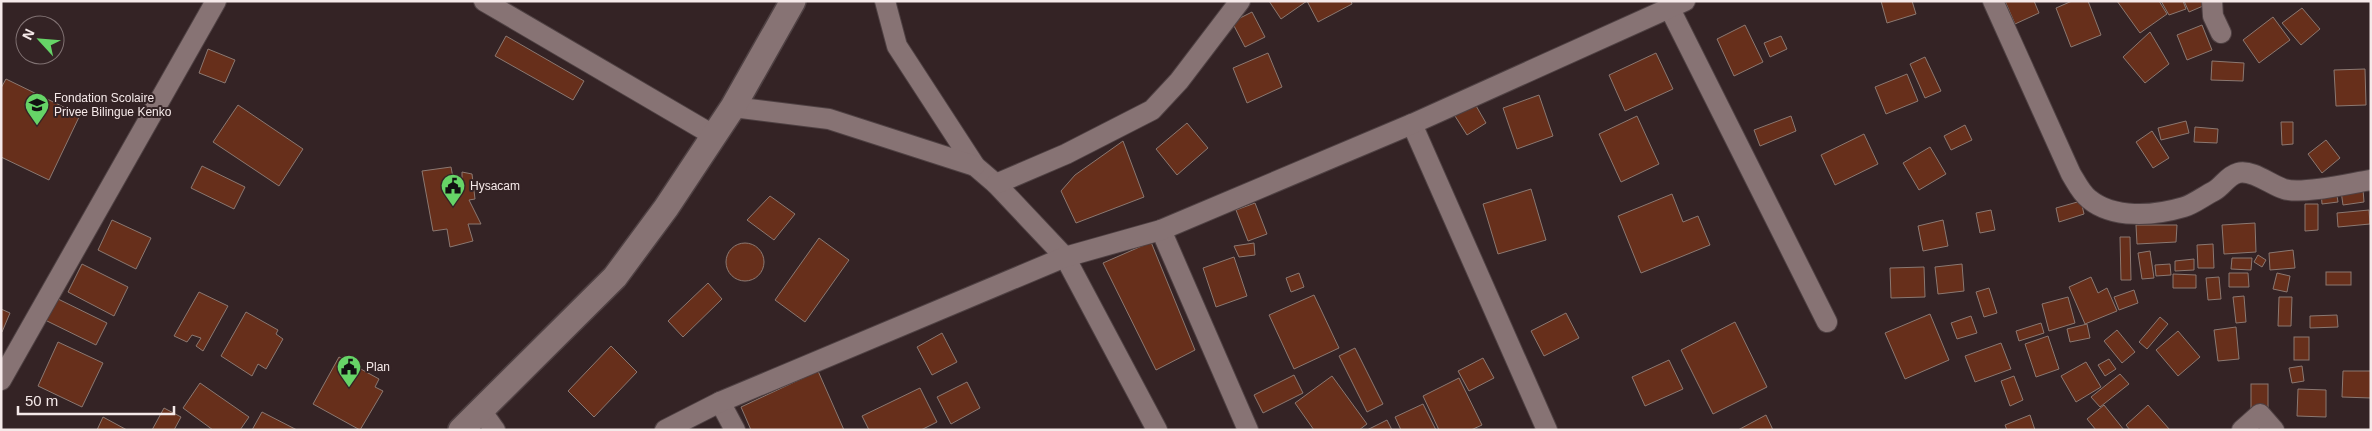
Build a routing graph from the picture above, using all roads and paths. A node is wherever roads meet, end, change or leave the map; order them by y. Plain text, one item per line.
1 (216, 1) edge
2 (484, 1) edge
3 (793, 1) edge
4 (885, 1) edge
5 (1240, 1) edge
6 (1993, 1) edge
7 (2212, 1) edge
8 (1677, 4) edge
9 (2221, 33) dead end
10 (733, 107) junction
11 (1412, 124) junction
12 (713, 135) junction
13 (975, 166) junction
14 (2371, 180) edge
15 (996, 184) junction
16 (1161, 230) junction
17 (1065, 257) junction
18 (1827, 322) dead end
19 (1, 380) edge
20 (720, 402) junction
21 (480, 409) junction
22 (461, 430) edge
23 (495, 430) edge
24 (665, 430) edge
25 (735, 430) edge
26 (1157, 430) edge
27 (1248, 430) edge
28 (1547, 430) edge
29 (2242, 430) edge
30 (2274, 430) edge

1 - 19 street
2 - 12 street
3 - 10 street
4 - 13 street
5 - 15 street
6 - 14 street
7 - 9 street
8 - 11 street
8 - 18 street
10 - 12 street
10 - 13 street
11 - 16 street
11 - 28 street
12 - 21 street
13 - 15 street
15 - 17 street
16 - 17 street
16 - 27 street
17 - 20 street
17 - 26 street
20 - 24 street
20 - 25 street
21 - 22 street
21 - 23 street
29 - 30 street

